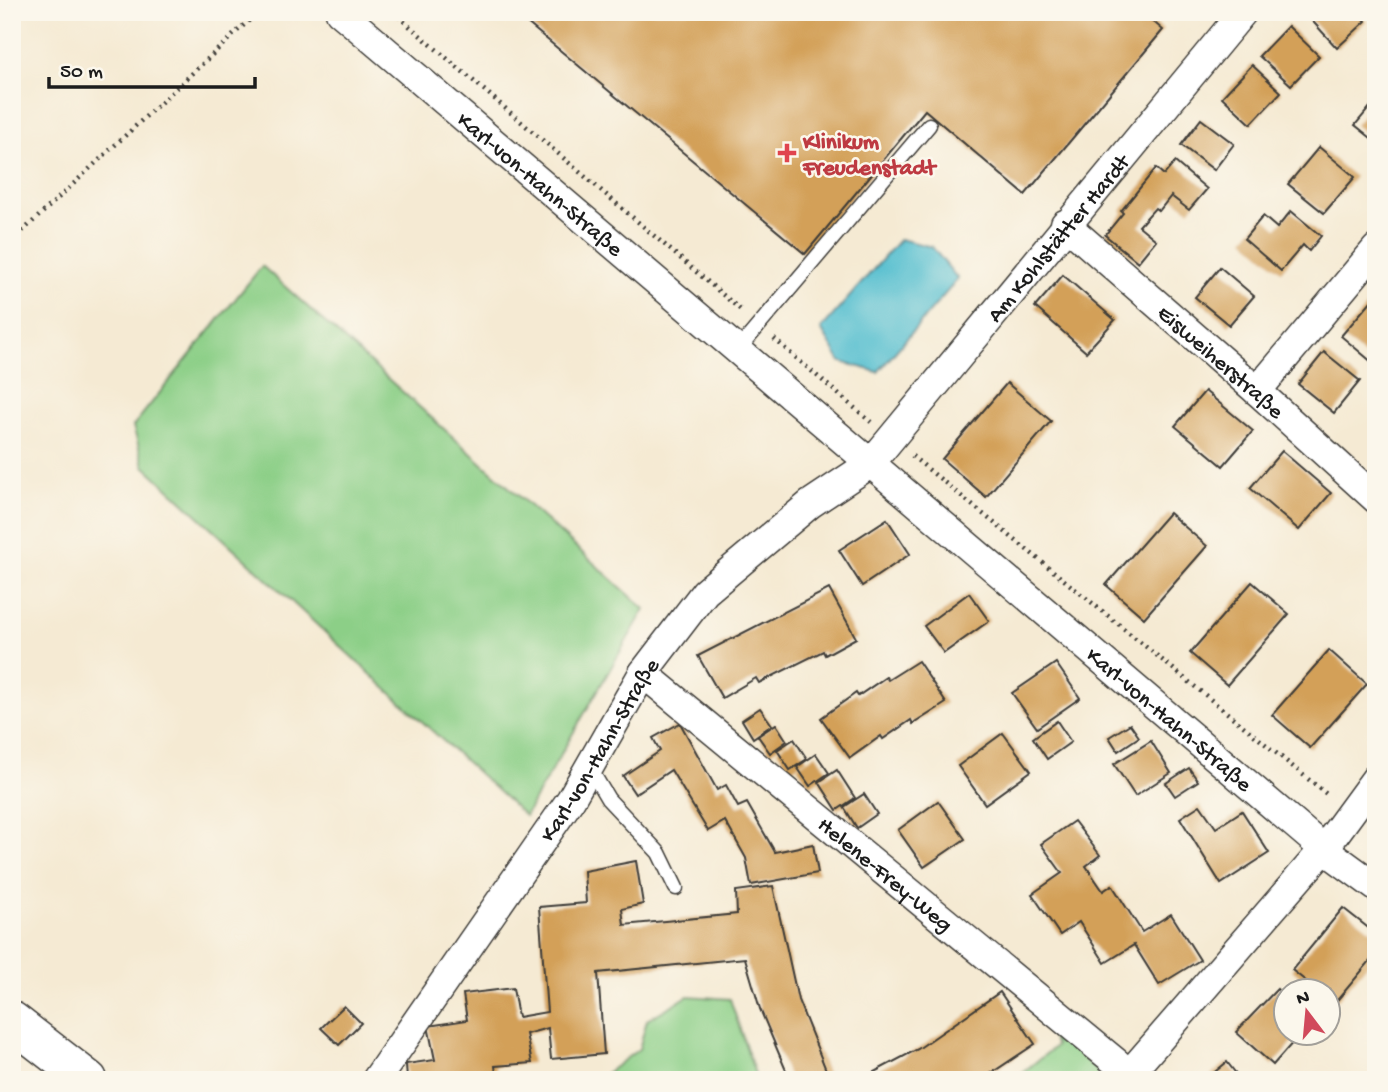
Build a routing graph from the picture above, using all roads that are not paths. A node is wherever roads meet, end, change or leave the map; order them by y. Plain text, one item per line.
1 (340, 12) edge
2 (1243, 12) edge
3 (929, 125) dead end
4 (1065, 224) junction
5 (1376, 249) edge
6 (737, 351) junction
7 (1257, 391) junction
8 (870, 464) junction
9 (1376, 499) edge
10 (643, 673) junction
11 (589, 767) junction
12 (1376, 778) edge
13 (1324, 849) junction
14 (1376, 887) edge
15 (676, 888) dead end
16 (12, 1021) edge
17 (1127, 1076) edge
18 (88, 1080) edge
19 (376, 1080) edge

1 - 6 street, Karl-von-Hahn-Straße
2 - 4 street, Am Kohlstätter Hardt
3 - 6 lane
4 - 7 street, Eisweiherstraße
4 - 8 street, Am Kohlstätter Hardt
5 - 7 street
6 - 8 street, Karl-von-Hahn-Straße
7 - 9 street, Eisweiherstraße
8 - 10 street, Karl-von-Hahn-Straße
8 - 13 street, Karl-von-Hahn-Straße
10 - 11 street, Karl-von-Hahn-Straße
10 - 17 street, Helene-Frey-Weg
11 - 15 lane
11 - 19 street, Karl-von-Hahn-Straße
12 - 13 street
13 - 14 street, Karl-von-Hahn-Straße
13 - 17 street
16 - 18 main road

